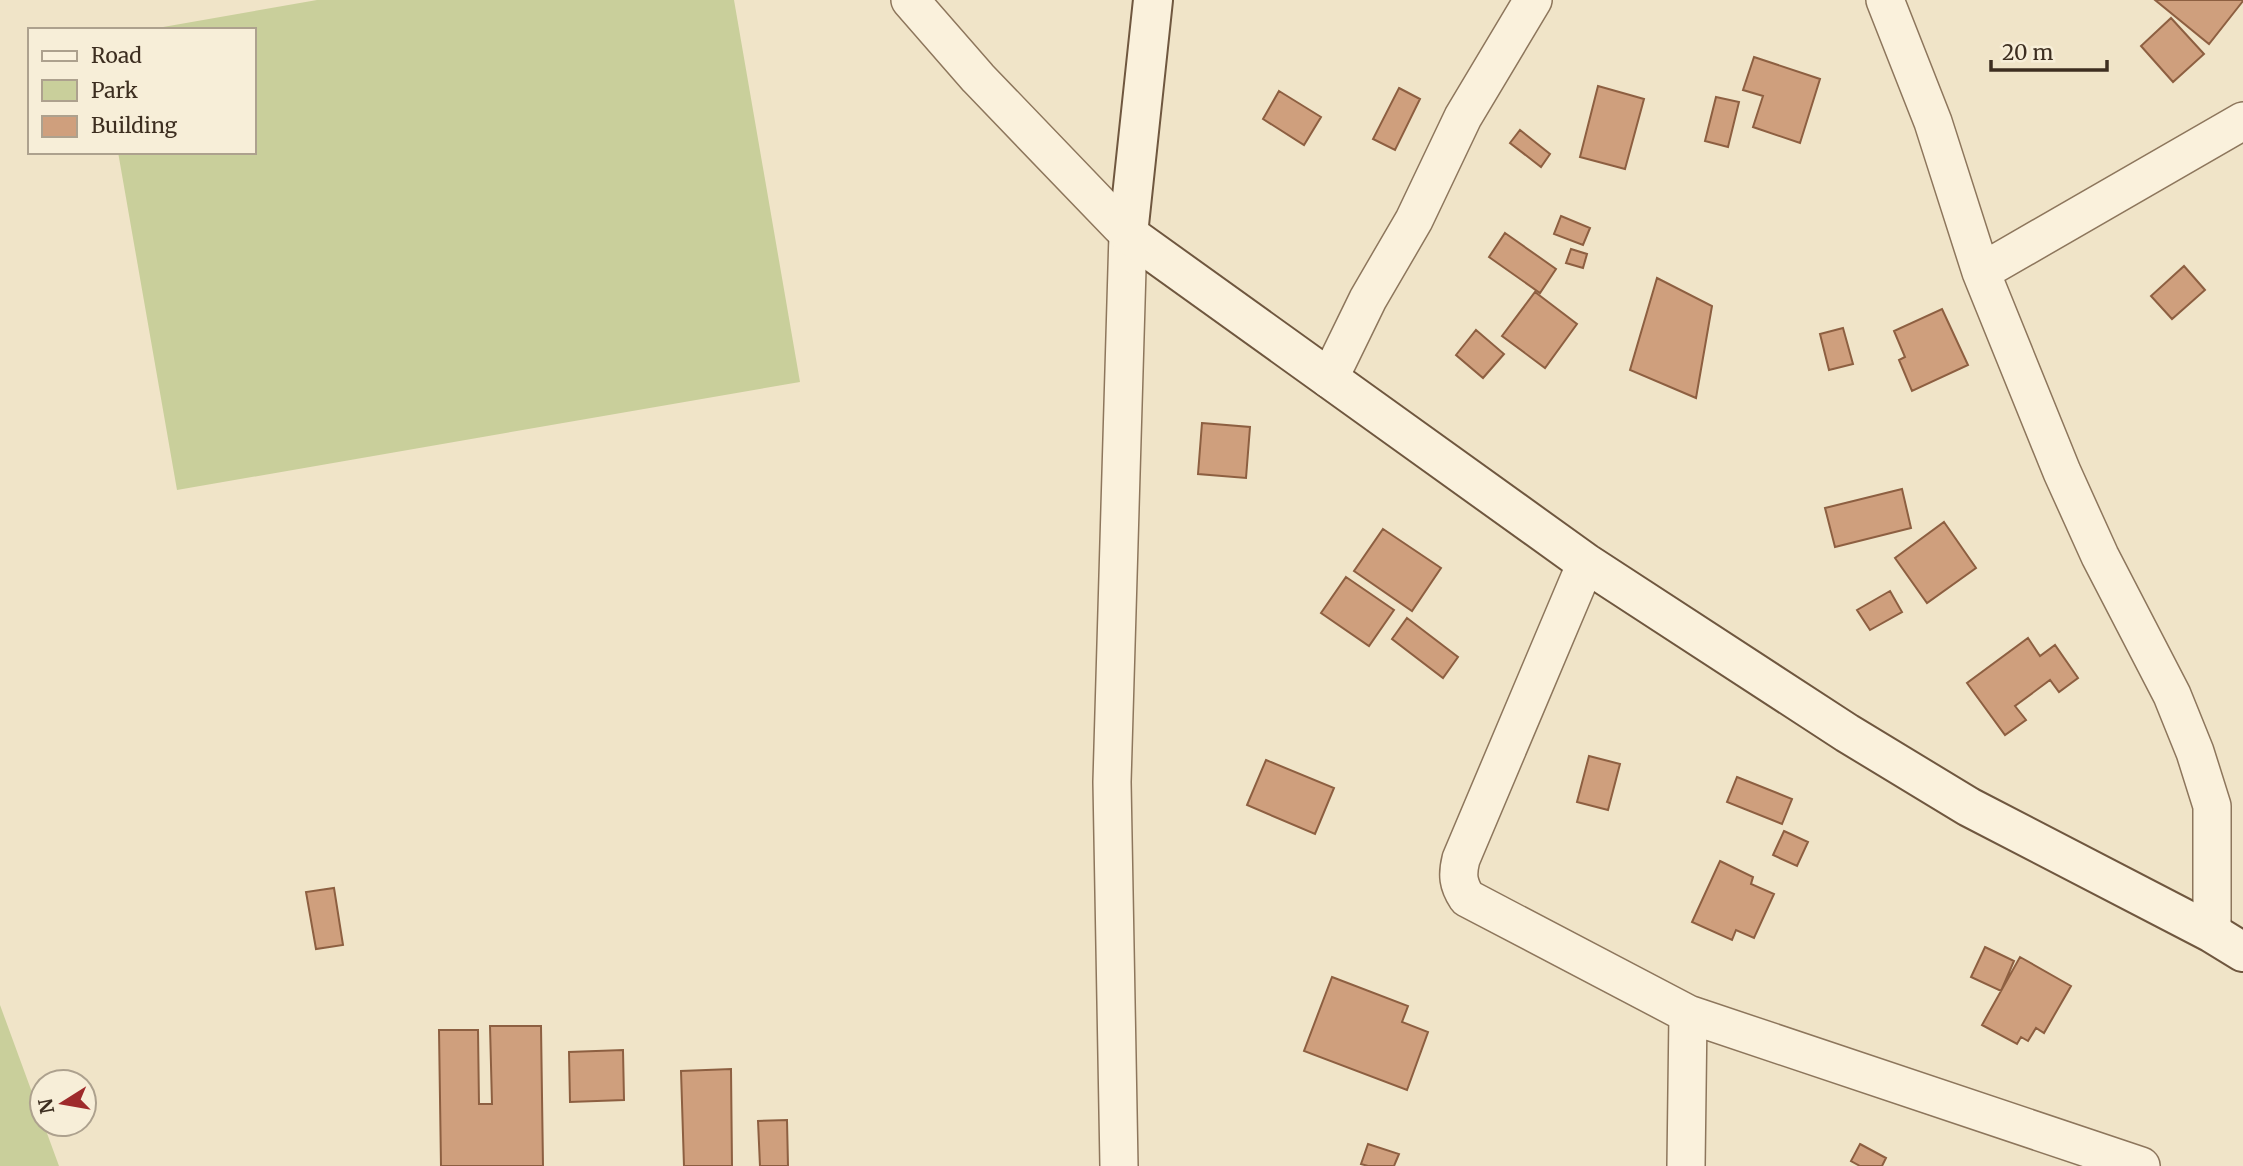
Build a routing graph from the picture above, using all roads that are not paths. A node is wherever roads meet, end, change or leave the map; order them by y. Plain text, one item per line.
1 (910, 0) edge
2 (1153, 0) edge
3 (1533, 0) edge
4 (1885, 0) edge
5 (2243, 121) edge
6 (1128, 234) junction
7 (1981, 272) junction
8 (1329, 379) junction
9 (1586, 563) junction
10 (2227, 943) edge
11 (1688, 1014) junction
12 (1119, 1166) edge
13 (1685, 1166) edge
14 (2141, 1166) edge

1 - 6 street
2 - 6 street
3 - 8 street
4 - 7 street
5 - 7 street
6 - 8 street
6 - 12 street
7 - 10 street
8 - 9 street
9 - 10 street
9 - 11 street
11 - 13 street
11 - 14 street

